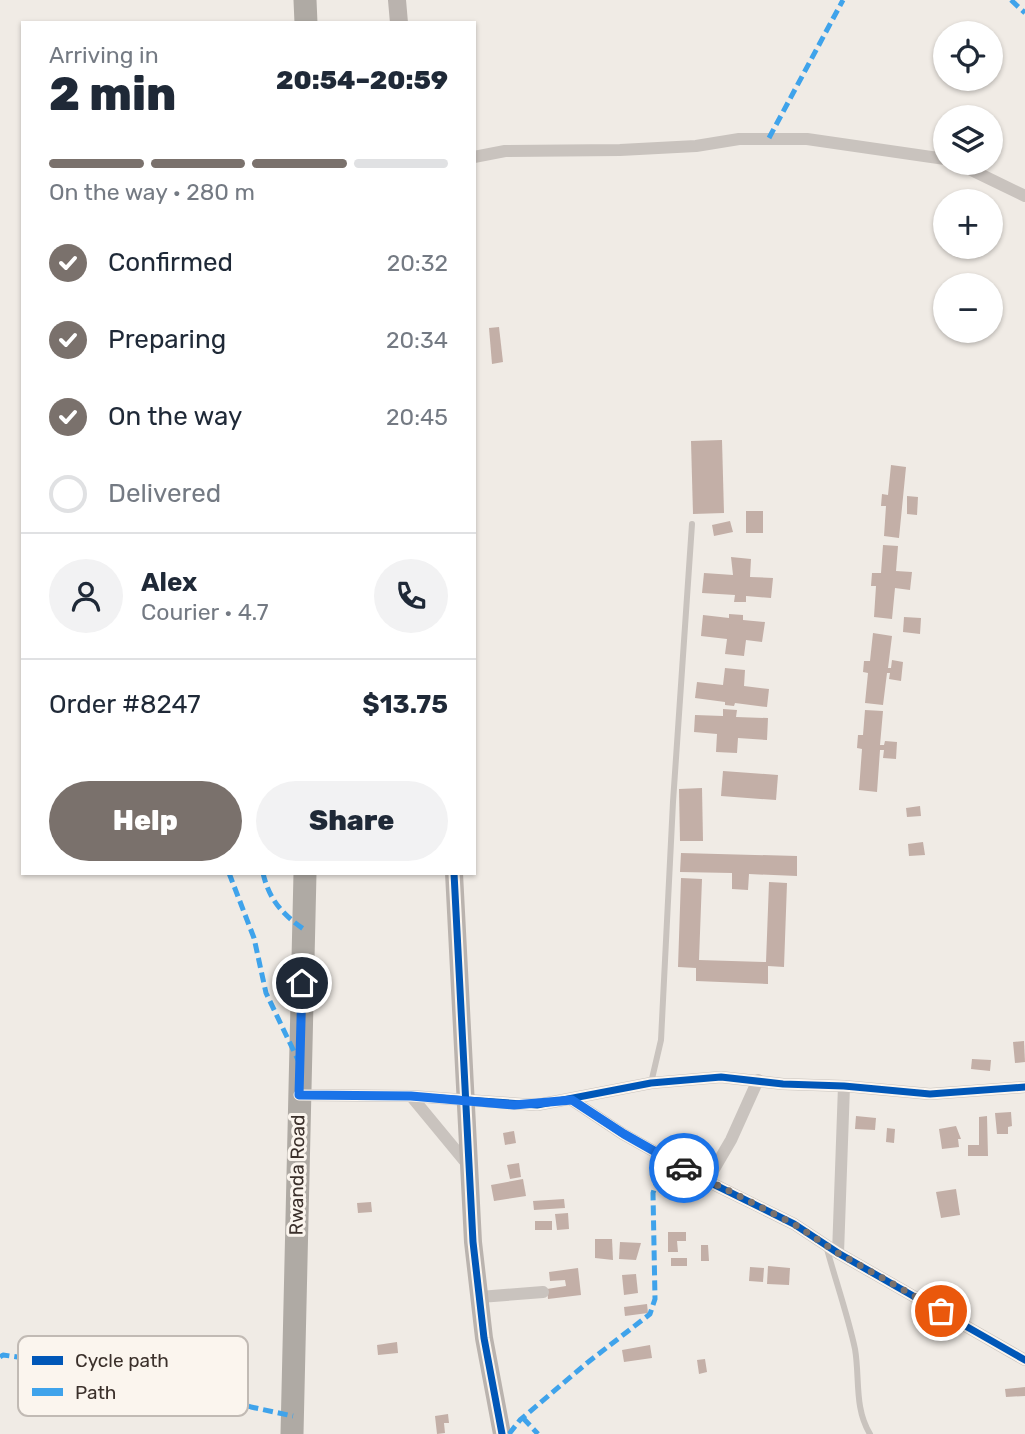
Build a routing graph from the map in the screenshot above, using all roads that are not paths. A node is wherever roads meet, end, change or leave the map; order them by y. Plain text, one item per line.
1 (305, 0) edge
2 (397, 0) edge
3 (306, 21) edge
4 (399, 21) edge
5 (476, 157) edge
6 (933, 157) edge
7 (982, 175) edge
8 (1025, 196) edge
9 (692, 524) dead end
10 (305, 875) edge
11 (454, 875) edge
12 (758, 1080) junction
13 (651, 1083) junction
14 (844, 1086) junction
15 (1025, 1087) edge
16 (299, 1095) junction
17 (411, 1096) junction
18 (467, 1100) junction
19 (572, 1100) junction
20 (468, 1165) junction
21 (707, 1181) junction
22 (826, 1244) junction
23 (838, 1253) junction
24 (543, 1292) dead end
25 (480, 1297) junction
26 (1024, 1358) edge
27 (292, 1434) edge
28 (502, 1434) edge
29 (870, 1434) edge

1 - 3 highway
2 - 4 street
5 - 6 street
7 - 8 street
9 - 13 lane
10 - 16 highway, Rwanda Road
11 - 18 street
12 - 13 street
12 - 14 street
12 - 21 street
13 - 19 street
14 - 15 street
14 - 23 street
16 - 17 street
16 - 27 highway, Rwanda Road
17 - 18 street
17 - 20 street
18 - 19 street
18 - 20 street
19 - 21 street
20 - 25 street
21 - 22 street
22 - 23 street
22 - 29 lane
23 - 26 street
24 - 25 street
25 - 28 street

